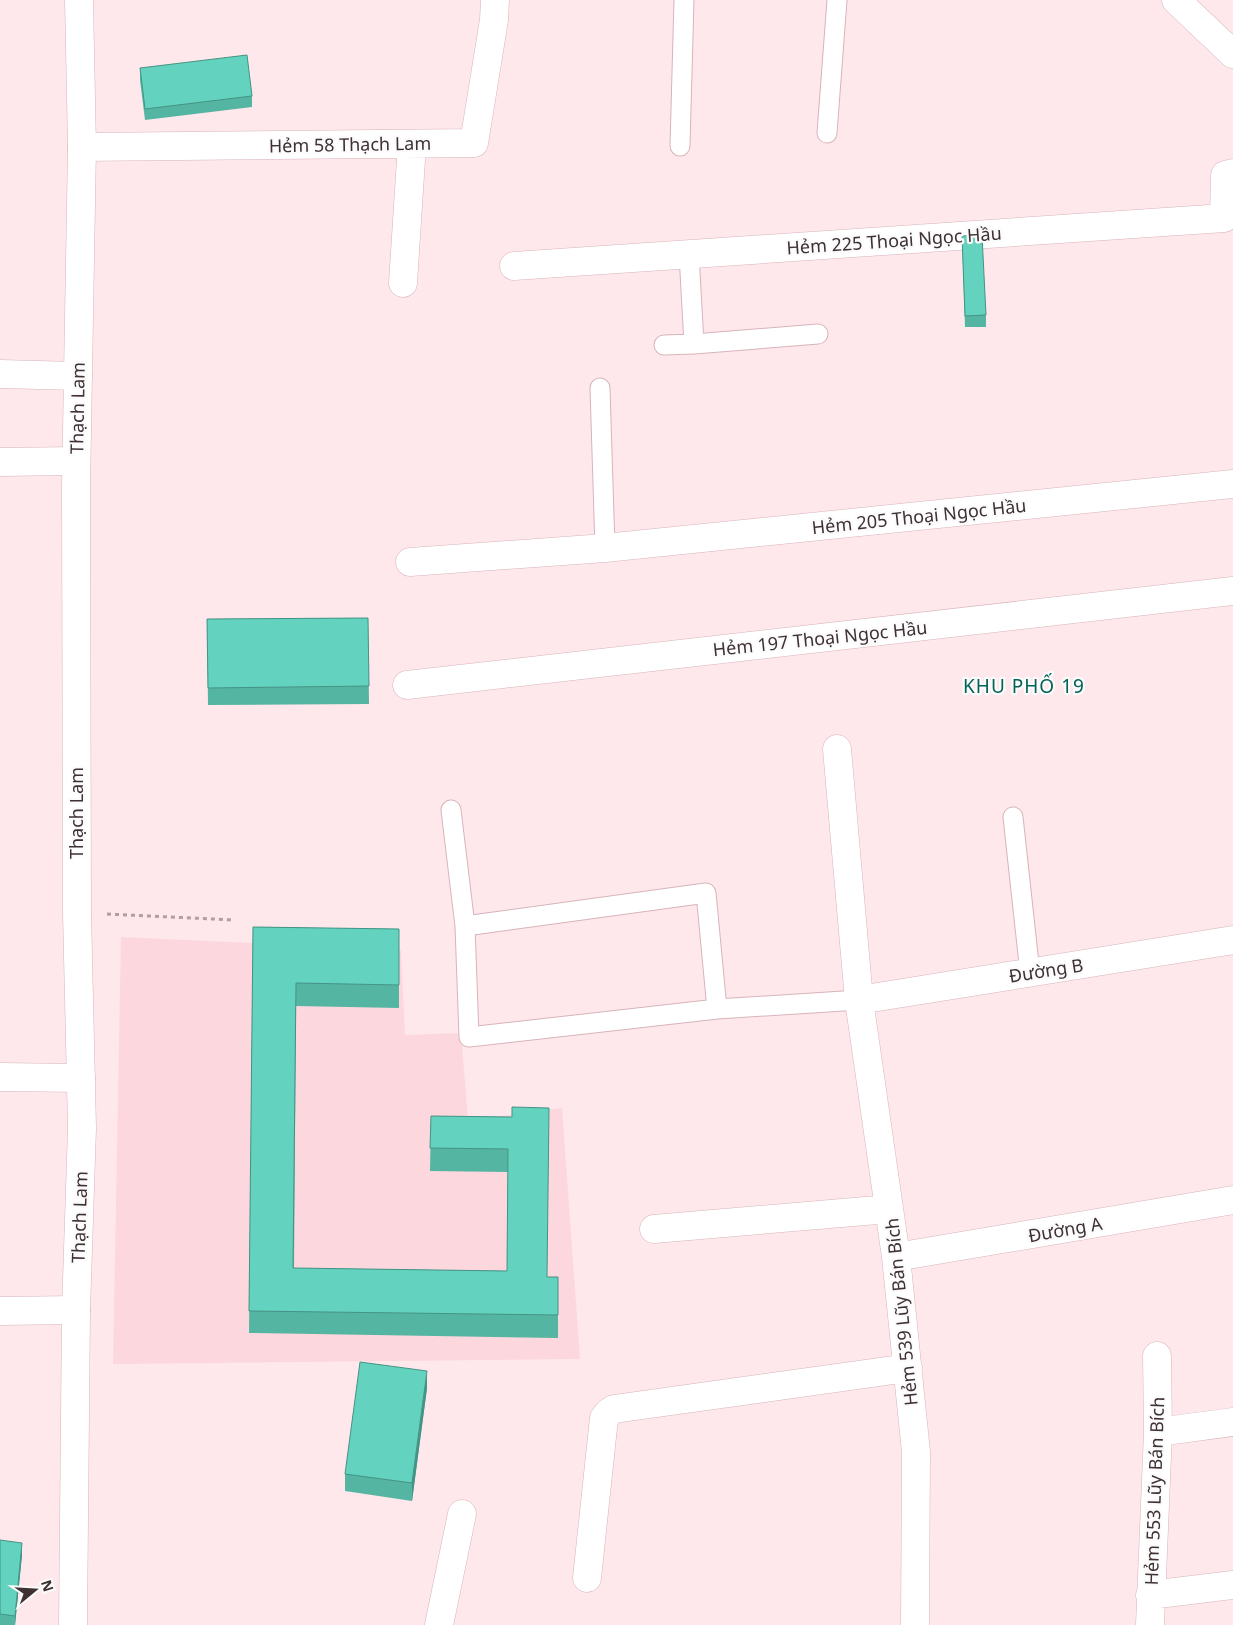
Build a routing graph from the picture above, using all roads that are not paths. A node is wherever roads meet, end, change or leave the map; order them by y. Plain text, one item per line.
1 (79, 0) edge
2 (495, 0) edge
3 (684, 0) edge
4 (837, 0) edge
5 (1176, 0) edge
6 (1233, 54) edge
7 (827, 133) dead end
8 (412, 144) junction
9 (680, 146) dead end
10 (82, 147) junction
11 (1233, 173) edge
12 (689, 254) junction
13 (514, 266) dead end
14 (403, 283) dead end
15 (818, 334) dead end
16 (694, 344) junction
17 (664, 345) dead end
18 (0, 374) edge
19 (78, 376) junction
20 (600, 388) dead end
21 (0, 462) edge
22 (76, 462) junction
23 (1233, 484) edge
24 (605, 548) junction
25 (410, 562) dead end
26 (1233, 591) edge
27 (407, 685) dead end
28 (837, 749) dead end
29 (451, 810) dead end
30 (1013, 817) dead end
31 (465, 926) junction
32 (1233, 940) edge
33 (1030, 972) junction
34 (859, 1000) junction
35 (717, 1009) junction
36 (0, 1077) edge
37 (81, 1078) junction
38 (1233, 1200) edge
39 (889, 1209) junction
40 (654, 1229) dead end
41 (896, 1257) junction
42 (76, 1310) junction
43 (0, 1311) edge
44 (1156, 1356) dead end
45 (908, 1368) junction
46 (1233, 1422) edge
47 (1158, 1432) junction
48 (462, 1514) dead end
49 (588, 1578) dead end
50 (1233, 1585) edge
51 (1150, 1595) junction
52 (73, 1625) edge
53 (439, 1625) edge
54 (915, 1625) edge
55 (1150, 1625) edge

1 - 10 street, Thạch Lam
2 - 8 street, Hẻm 58 Thạch Lam
3 - 9 lane
4 - 7 lane
5 - 6 street
8 - 10 street, Hẻm 58 Thạch Lam
8 - 14 street
10 - 19 street, Thạch Lam
11 - 12 street, Hẻm 225 Thoại Ngọc Hầu
12 - 13 street, Hẻm 225 Thoại Ngọc Hầu
12 - 16 lane
15 - 16 lane
16 - 17 lane
18 - 19 street
19 - 22 street, Thạch Lam
20 - 24 lane
21 - 22 street
22 - 37 street, Thạch Lam
23 - 24 street, Hẻm 205 Thoại Ngọc Hầu
24 - 25 street, Hẻm 205 Thoại Ngọc Hầu
26 - 27 street, Hẻm 197 Thoại Ngọc Hầu
28 - 34 street, Hẻm 539 Lũy Bán Bích
29 - 31 lane
30 - 33 lane
31 - 35 lane
31 - 35 lane
32 - 33 street, Đường B
33 - 34 street, Đường B
34 - 35 lane
34 - 39 street, Hẻm 539 Lũy Bán Bích
36 - 37 street
37 - 42 street, Thạch Lam
38 - 41 street, Đường A
39 - 40 street
39 - 41 street, Hẻm 539 Lũy Bán Bích
41 - 45 street, Hẻm 539 Lũy Bán Bích
42 - 43 street
42 - 52 street, Thạch Lam
44 - 47 street, Hẻm 553 Lũy Bán Bích
45 - 49 street
45 - 54 street, Hẻm 539 Lũy Bán Bích
46 - 47 street
47 - 51 street, Hẻm 553 Lũy Bán Bích
48 - 53 street
50 - 51 street
51 - 55 street, Hẻm 553 Lũy Bán Bích

